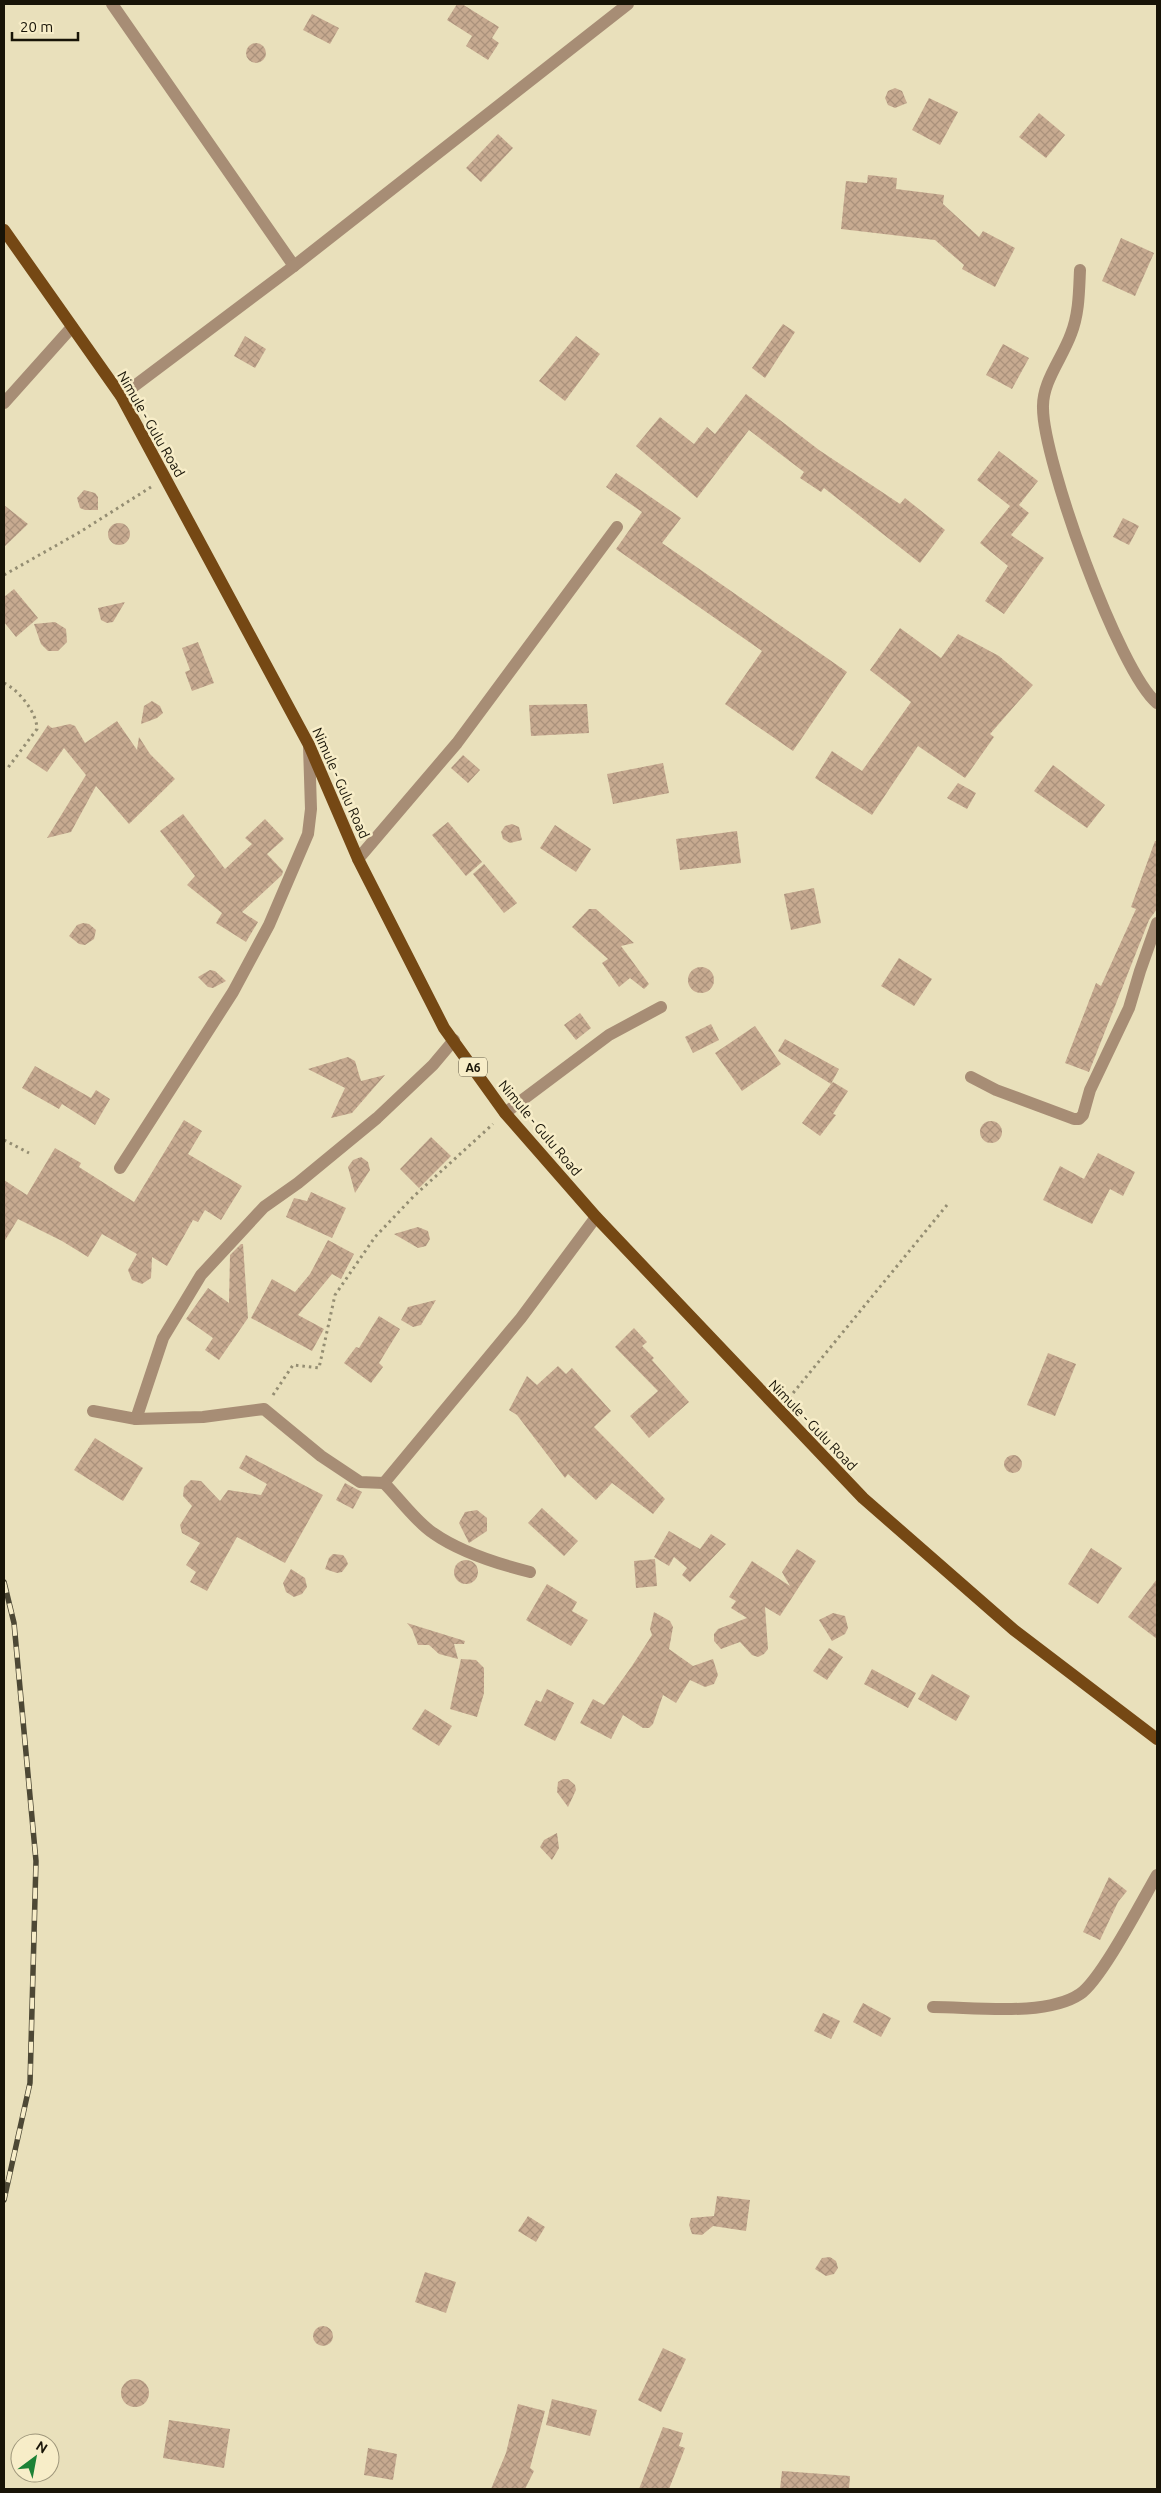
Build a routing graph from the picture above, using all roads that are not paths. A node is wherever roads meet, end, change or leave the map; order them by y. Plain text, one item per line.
1 (112, 4) edge
2 (628, 4) edge
3 (4, 230) edge
4 (294, 266) junction
5 (1080, 270) dead end
6 (72, 327) junction
7 (120, 396) junction
8 (4, 403) edge
9 (617, 527) dead end
10 (1157, 703) edge
11 (309, 745) junction
12 (358, 859) junction
13 (1157, 923) edge
14 (661, 1007) dead end
15 (454, 1040) junction
16 (971, 1077) dead end
17 (505, 1113) junction
18 (120, 1168) dead end
19 (596, 1217) junction
20 (94, 1411) dead end
21 (136, 1419) junction
22 (384, 1483) junction
23 (530, 1572) dead end
24 (1157, 1739) edge
25 (1157, 1875) edge
26 (933, 2007) dead end

1 - 4 street
2 - 4 street
3 - 6 main road, Nimule - Gulu Road / A6
4 - 7 street
5 - 10 street
6 - 7 main road, Nimule - Gulu Road / A6
6 - 8 street
7 - 11 main road, Nimule - Gulu Road / A6
9 - 12 street
11 - 12 main road, Nimule - Gulu Road / A6
11 - 18 street
12 - 15 main road, Nimule - Gulu Road / A6
13 - 16 street
14 - 17 street
15 - 17 main road, Nimule - Gulu Road / A6
15 - 21 street
17 - 19 main road, Nimule - Gulu Road / A6
19 - 22 street
19 - 24 main road, Nimule - Gulu Road / A6
20 - 21 street
21 - 22 street
22 - 23 street
25 - 26 street

